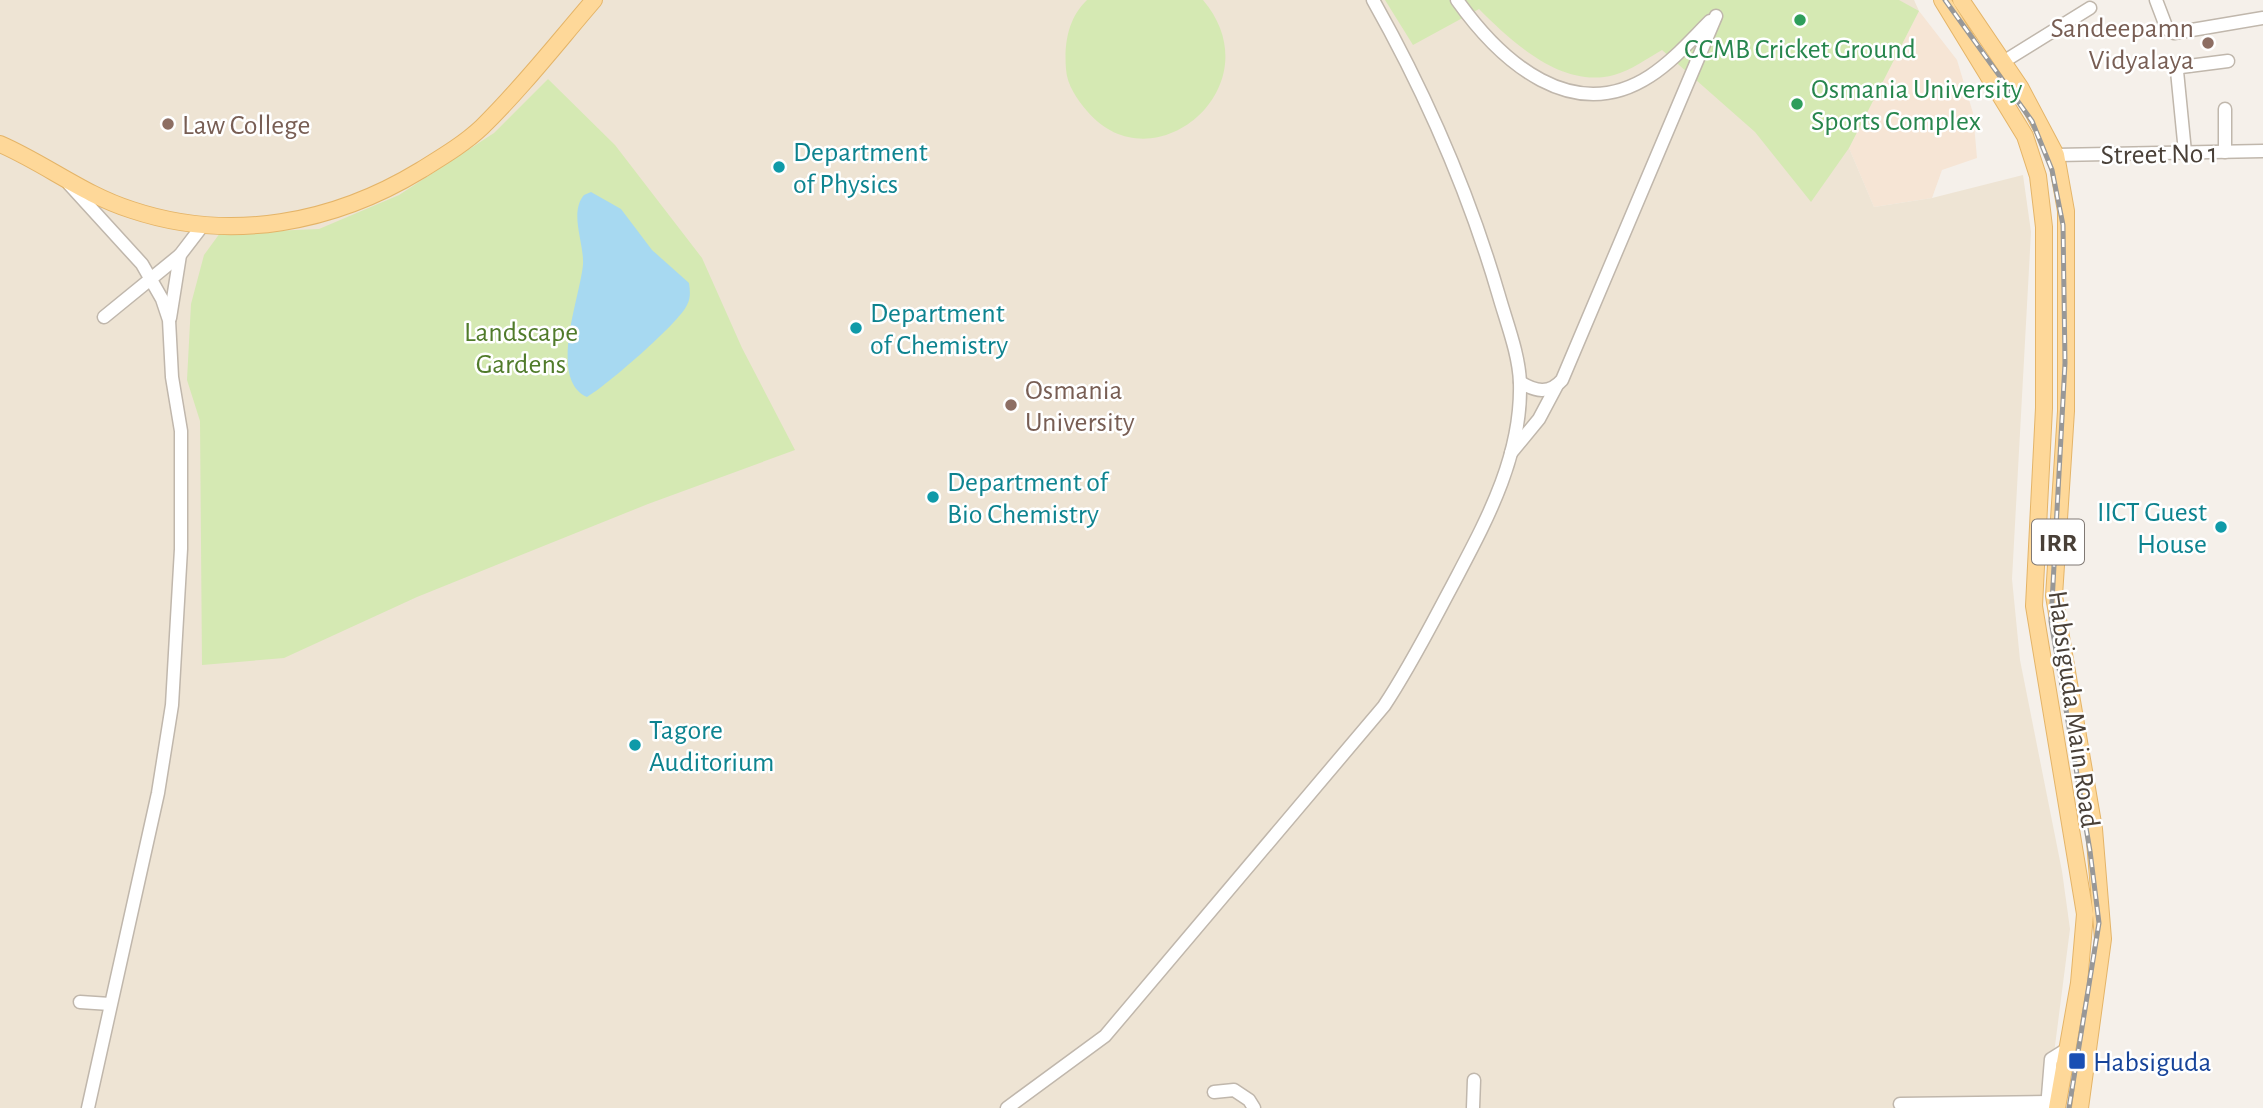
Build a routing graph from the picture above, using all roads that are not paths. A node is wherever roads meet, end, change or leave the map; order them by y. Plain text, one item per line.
1 (594, 0) edge
2 (1373, 0) edge
3 (1457, 0) edge
4 (1942, 0) edge
5 (1961, 0) edge
6 (2156, 0) edge
7 (2090, 8) dead end
8 (2263, 18) edge
9 (2228, 61) dead end
10 (2003, 62) junction
11 (2225, 109) dead end
12 (0, 144) edge
13 (2263, 151) edge
14 (2185, 152) junction
15 (2225, 152) junction
16 (2056, 155) junction
17 (68, 183) junction
18 (203, 225) junction
19 (180, 255) junction
20 (153, 279) junction
21 (2046, 297) junction
22 (2068, 298) junction
23 (104, 317) dead end
24 (169, 320) junction
25 (1520, 382) junction
26 (1556, 387) junction
27 (1511, 454) junction
28 (2058, 619) junction
29 (2037, 621) junction
30 (80, 1002) dead end
31 (110, 1004) junction
32 (1474, 1080) dead end
33 (1214, 1092) dead end
34 (1900, 1104) dead end
35 (1013, 1105) edge
36 (2051, 1106) edge
37 (88, 1108) edge
38 (1254, 1108) edge
39 (1473, 1108) edge
40 (2080, 1108) edge

1 - 18 main road
2 - 25 street
3 - 26 street
4 - 21 main road, Habsiguda Main Road / IRR
5 - 10 main road, Habsiguda Main Road / IRR
6 - 8 street
7 - 10 street
9 - 14 street
10 - 16 main road, Habsiguda Main Road / IRR
11 - 15 street
12 - 17 main road
13 - 15 street, Street No 1
14 - 15 street, Street No 1
14 - 16 street, Street No 1
16 - 22 main road, Habsiguda Main Road / IRR
17 - 18 main road
17 - 20 street
18 - 19 street
19 - 20 street
19 - 24 street
20 - 23 street
20 - 24 street
21 - 22 main road
21 - 29 main road, Habsiguda Main Road / IRR
22 - 28 main road, Habsiguda Main Road / IRR
24 - 31 street
25 - 26 street
25 - 27 street
26 - 27 street
27 - 35 street
28 - 29 main road
28 - 40 main road, Habsiguda Main Road / IRR
29 - 36 main road, Habsiguda Main Road / IRR
30 - 31 street
31 - 37 street
32 - 39 street
33 - 38 street
34 - 36 street

